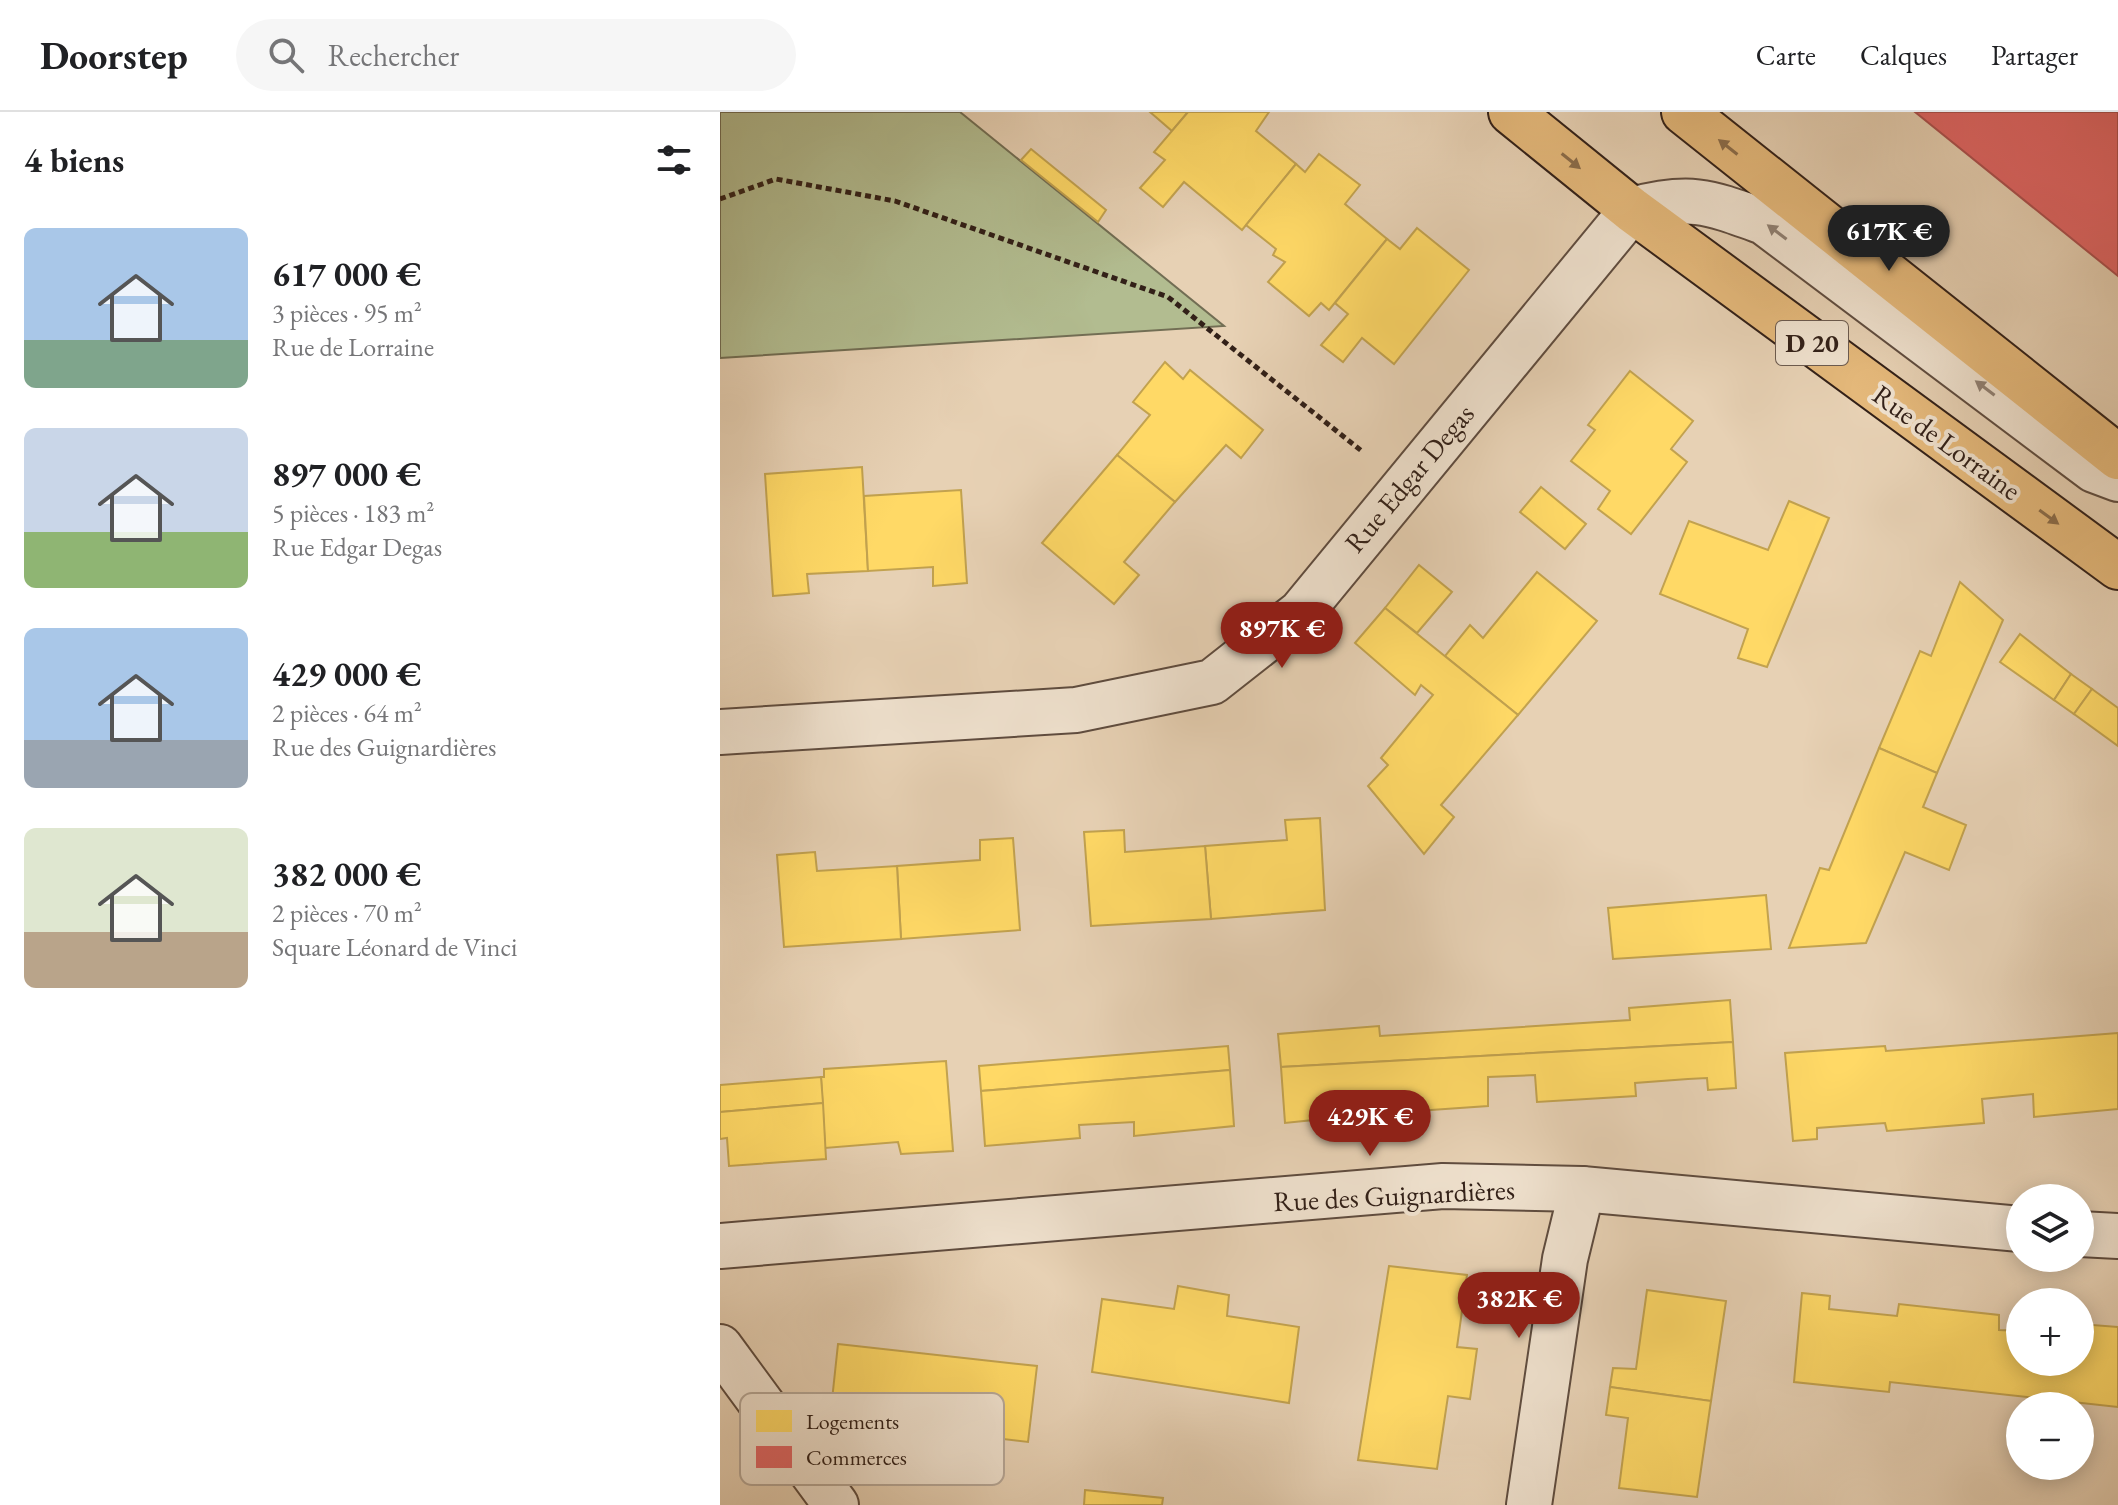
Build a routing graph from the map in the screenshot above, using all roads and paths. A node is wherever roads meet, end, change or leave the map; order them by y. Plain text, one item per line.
1 (1511, 112) edge
2 (1684, 112) edge
3 (720, 199) edge
4 (1632, 210) junction
5 (2118, 457) edge
6 (2118, 479) edge
7 (1403, 484) junction
8 (2118, 567) edge
9 (720, 732) edge
10 (1582, 1189) junction
11 (2006, 1228) edge
12 (2094, 1235) edge
13 (2118, 1236) edge
14 (720, 1246) edge
15 (720, 1347) edge
16 (754, 1393) edge
17 (821, 1485) edge
18 (836, 1505) edge
19 (1529, 1505) edge

1 -> 4 main road, Rue de Lorraine / D 20
5 -> 2 main road
3 - 7 path
6 -> 4 street
4 - 7 street, Rue Edgar Degas
4 -> 8 main road, Rue de Lorraine / D 20
7 - 9 street, Rue Edgar Degas
10 - 11 street, Rue des Guignardières
10 - 14 street, Rue des Guignardières
10 - 19 street
12 - 13 street
15 - 16 street
17 - 18 street

